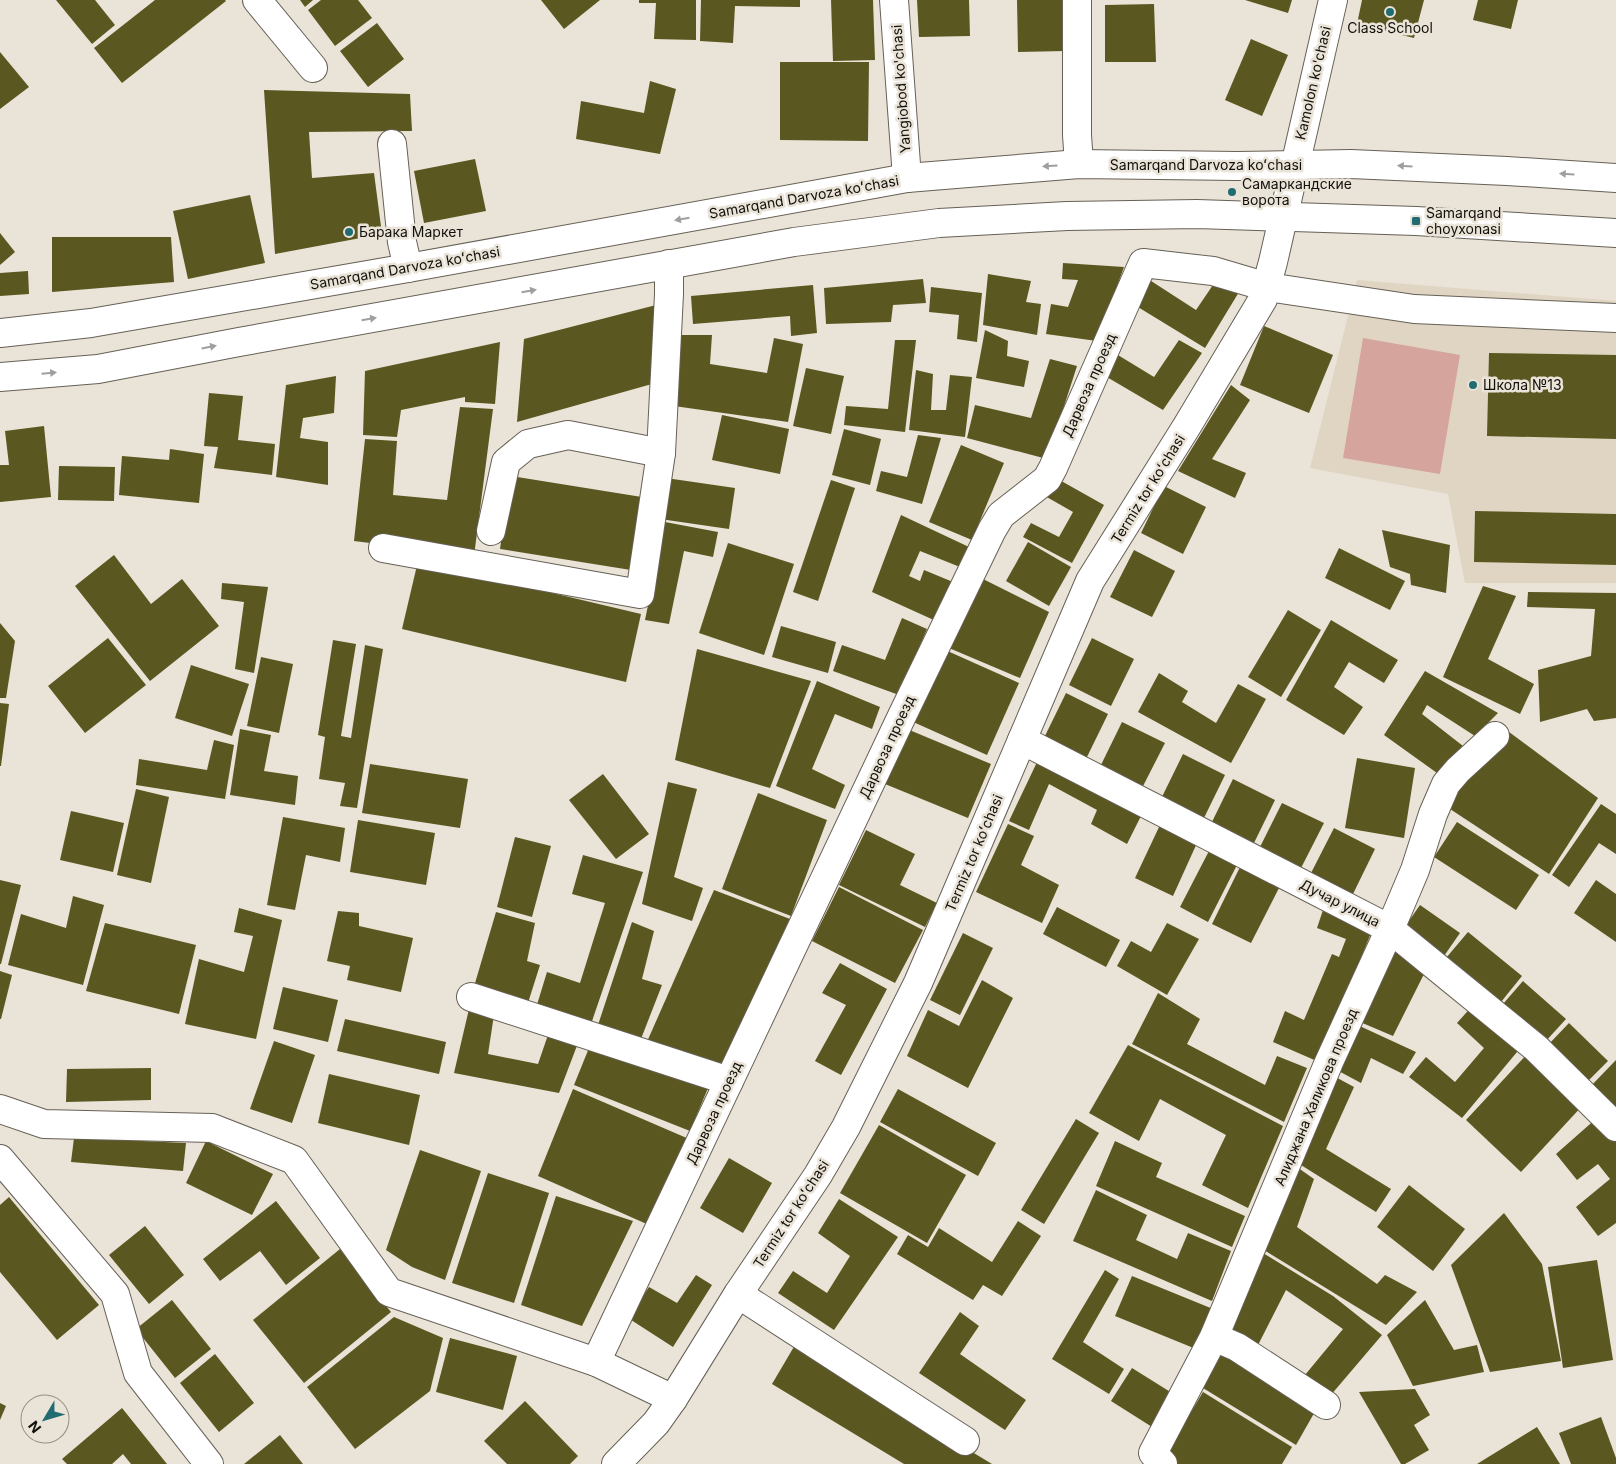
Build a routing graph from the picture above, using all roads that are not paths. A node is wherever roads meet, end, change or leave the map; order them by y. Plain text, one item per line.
1 (257, 0) edge
2 (894, 0) edge
3 (1076, 0) edge
4 (1332, 0) edge
5 (313, 68) dead end
6 (392, 144) dead end
7 (1079, 164) junction
8 (1294, 165) junction
9 (907, 178) junction
10 (1616, 178) edge
11 (1283, 217) junction
12 (1616, 233) edge
13 (669, 264) junction
14 (408, 268) junction
15 (1267, 287) junction
16 (1616, 318) edge
17 (0, 332) edge
18 (0, 377) edge
19 (661, 453) junction
20 (491, 531) dead end
21 (383, 548) dead end
22 (1495, 736) dead end
23 (1022, 740) junction
24 (1390, 929) junction
25 (471, 997) dead end
26 (729, 1081) junction
27 (0, 1109) edge
28 (1616, 1127) edge
29 (0, 1159) edge
30 (738, 1294) junction
31 (1214, 1337) junction
32 (596, 1362) junction
33 (673, 1399) junction
34 (1326, 1405) dead end
35 (965, 1442) dead end
36 (209, 1464) edge
37 (616, 1464) edge
38 (1163, 1464) edge

1 - 5 street
2 - 9 street, Yangiobod ko'chasi
3 - 7 street
4 - 8 street, Kamolon ko'chasi
6 - 14 street
7 - 8 street, Samarqand Darvoza koʻchasi
7 -> 9 street, Samarqand Darvoza koʻchasi
10 -> 8 street, Samarqand Darvoza koʻchasi
8 - 11 street, Kamolon ko'chasi
9 -> 14 street, Samarqand Darvoza koʻchasi
11 - 12 street
11 - 13 street
11 - 15 street, Termiz tor koʻchasi
18 -> 13 street
13 - 19 street
14 - 17 street, Samarqand Darvoza koʻchasi
15 - 16 street
15 - 23 street, Termiz tor koʻchasi
15 - 26 street, Дарвоза проезд
19 - 20 street
19 - 21 street
22 - 24 street, Алиджана Халикова проезд
23 - 24 street, Дучар улица
23 - 30 street, Termiz tor koʻchasi
24 - 28 street, Дучар улица
24 - 31 street, Алиджана Халикова проезд
25 - 26 street
26 - 32 street, Дарвоза проезд
27 - 32 street
29 - 36 street
30 - 33 street, Termiz tor koʻchasi
30 - 35 street
31 - 34 street
31 - 38 street, Алиджана Халикова проезд
32 - 33 street
33 - 37 street, Termiz tor koʻchasi

